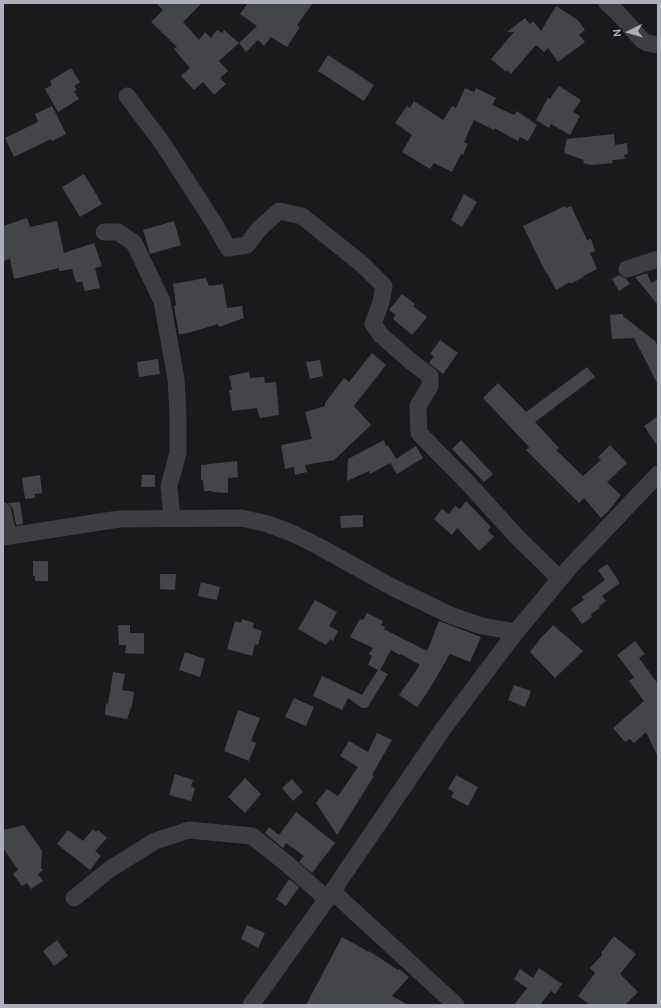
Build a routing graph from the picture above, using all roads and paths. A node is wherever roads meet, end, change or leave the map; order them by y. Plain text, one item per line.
1 (607, 3) edge
2 (658, 45) edge
3 (127, 96) dead end
4 (104, 232) dead end
5 (658, 259) edge
6 (627, 269) dead end
7 (658, 474) edge
8 (3, 511) edge
9 (172, 518) junction
10 (5, 536) edge
11 (560, 579) junction
12 (516, 632) junction
13 (330, 895) junction
14 (74, 898) dead end
15 (251, 1005) edge
16 (456, 1005) edge

1 - 2 street
3 - 11 street
4 - 9 street
5 - 6 street
7 - 11 street
8 - 10 street
9 - 10 street
9 - 12 street
11 - 12 street
12 - 13 street
13 - 14 street
13 - 15 street
13 - 16 street

